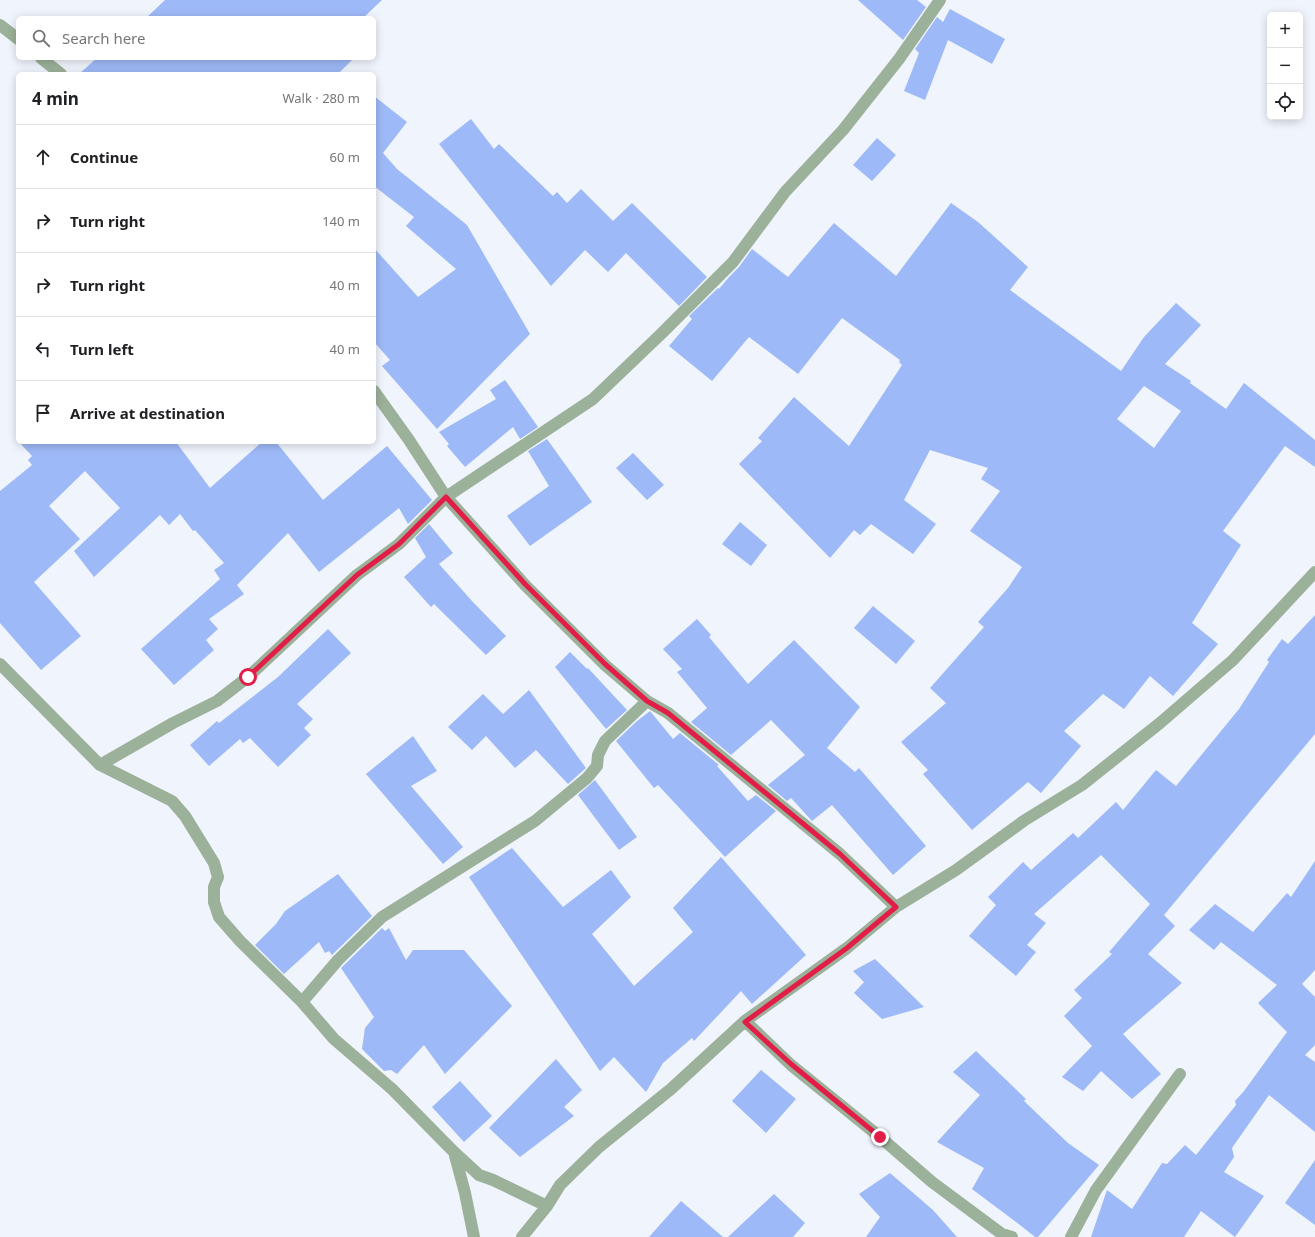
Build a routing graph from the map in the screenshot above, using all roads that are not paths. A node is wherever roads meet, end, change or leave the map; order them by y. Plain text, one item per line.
1 (940, 0) edge
2 (0, 25) edge
3 (16, 37) edge
4 (44, 60) edge
5 (58, 72) edge
6 (376, 394) edge
7 (446, 497) junction
8 (1315, 572) edge
9 (0, 664) edge
10 (647, 701) junction
11 (100, 766) junction
12 (896, 907) junction
13 (302, 1002) junction
14 (745, 1022) junction
15 (1180, 1074) dead end
16 (454, 1152) junction
17 (546, 1206) junction
18 (474, 1237) edge
19 (522, 1237) edge
20 (1012, 1237) edge
21 (1071, 1237) edge

1 - 7 street
2 - 3 street
4 - 5 street
6 - 7 street
7 - 10 street
7 - 11 street
8 - 12 street
9 - 11 street
10 - 12 street
10 - 13 street
11 - 13 street
12 - 14 street
13 - 16 street
14 - 17 street
14 - 20 street
15 - 21 street
16 - 17 street
16 - 18 street
17 - 19 street

